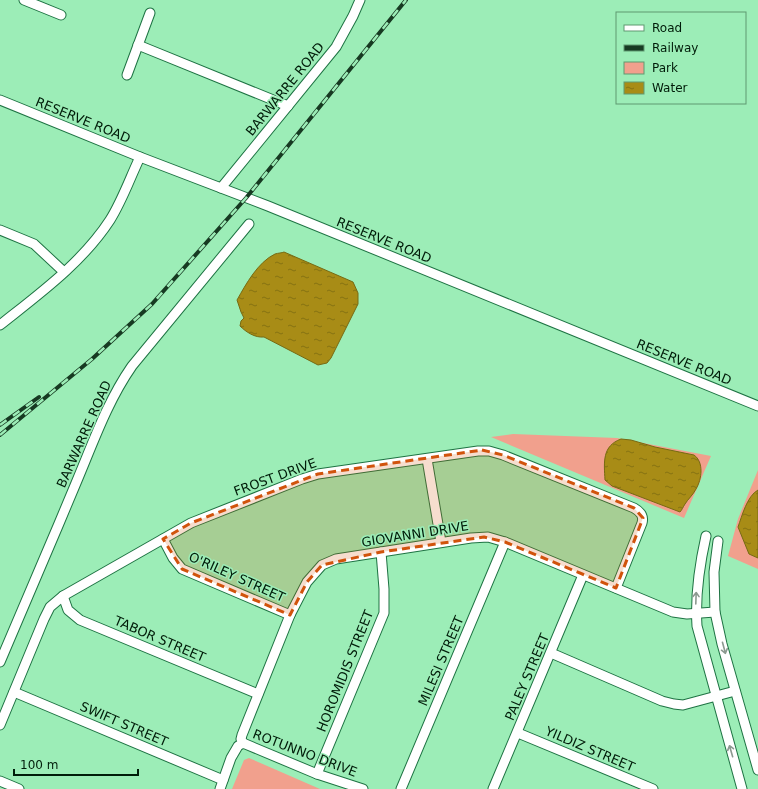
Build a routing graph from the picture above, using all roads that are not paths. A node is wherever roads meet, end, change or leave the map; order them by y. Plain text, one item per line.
1 (24, 0) edge
2 (360, 0) edge
3 (150, 13) dead end
4 (61, 15) dead end
5 (138, 45) junction
6 (126, 75) dead end
7 (0, 100) edge
8 (288, 106) junction
9 (140, 157) junction
10 (221, 188) junction
11 (249, 224) dead end
12 (0, 230) edge
13 (64, 272) junction
14 (0, 325) edge
15 (758, 406) edge
16 (427, 459) junction
17 (706, 536) dead end
18 (163, 539) junction
19 (718, 541) dead end
20 (441, 542) junction
21 (505, 542) junction
22 (381, 552) junction
23 (583, 575) junction
24 (616, 588) junction
25 (63, 596) junction
26 (715, 612) junction
27 (696, 613) junction
28 (290, 615) junction
29 (550, 653) junction
30 (0, 662) edge
31 (735, 691) junction
32 (14, 692) junction
33 (258, 694) junction
34 (716, 696) junction
35 (0, 725) edge
36 (518, 733) junction
37 (243, 743) junction
38 (758, 770) edge
39 (318, 774) junction
40 (223, 780) junction
41 (0, 781) edge
42 (19, 789) edge
43 (220, 789) edge
44 (363, 789) edge
45 (401, 789) edge
46 (493, 789) edge
47 (653, 789) edge
48 (742, 789) edge

1 - 4 street
2 - 8 street, BARWARRE ROAD
3 - 5 street
5 - 6 street
5 - 8 street
7 - 9 street, RESERVE ROAD
8 - 10 street, BARWARRE ROAD
9 - 10 street, RESERVE ROAD
9 - 13 street
10 - 15 street, RESERVE ROAD
11 - 30 street, BARWARRE ROAD
12 - 13 street
13 - 14 street
16 - 18 street, FROST DRIVE
16 - 20 street
16 - 24 street, FROST DRIVE
27 -> 17 street
18 - 25 street, FROST DRIVE
18 - 28 street, O'RILEY STREET
19 - 26 street
20 - 21 street, GIOVANNI DRIVE
20 - 22 street, GIOVANNI DRIVE
21 - 23 street, GIOVANNI DRIVE
21 - 45 street, MILESI STREET
22 - 28 street, GIOVANNI DRIVE
22 - 39 street, HOROMIDIS STREET
23 - 24 street, GIOVANNI DRIVE
23 - 29 street, PALEY STREET
24 - 27 street, GIOVANNI DRIVE
25 - 32 street, FROST DRIVE
25 - 33 street, TABOR STREET
26 - 27 street, GIOVANNI DRIVE
26 -> 31 street
27 - 34 street
28 - 33 street, GIOVANNI DRIVE
29 - 34 street
29 - 36 street, PALEY STREET
31 - 34 street
31 - 38 street
32 - 35 street, FROST DRIVE
32 - 40 street, SWIFT STREET
33 - 37 street, GIOVANNI DRIVE
48 -> 34 street
36 - 46 street, PALEY STREET
36 - 47 street, YILDIZ STREET
37 - 39 street, ROTUNNO DRIVE
37 - 40 street, ROTUNNO DRIVE
39 - 44 street, ROTUNNO DRIVE
40 - 43 street, ROTUNNO DRIVE
41 - 42 street

